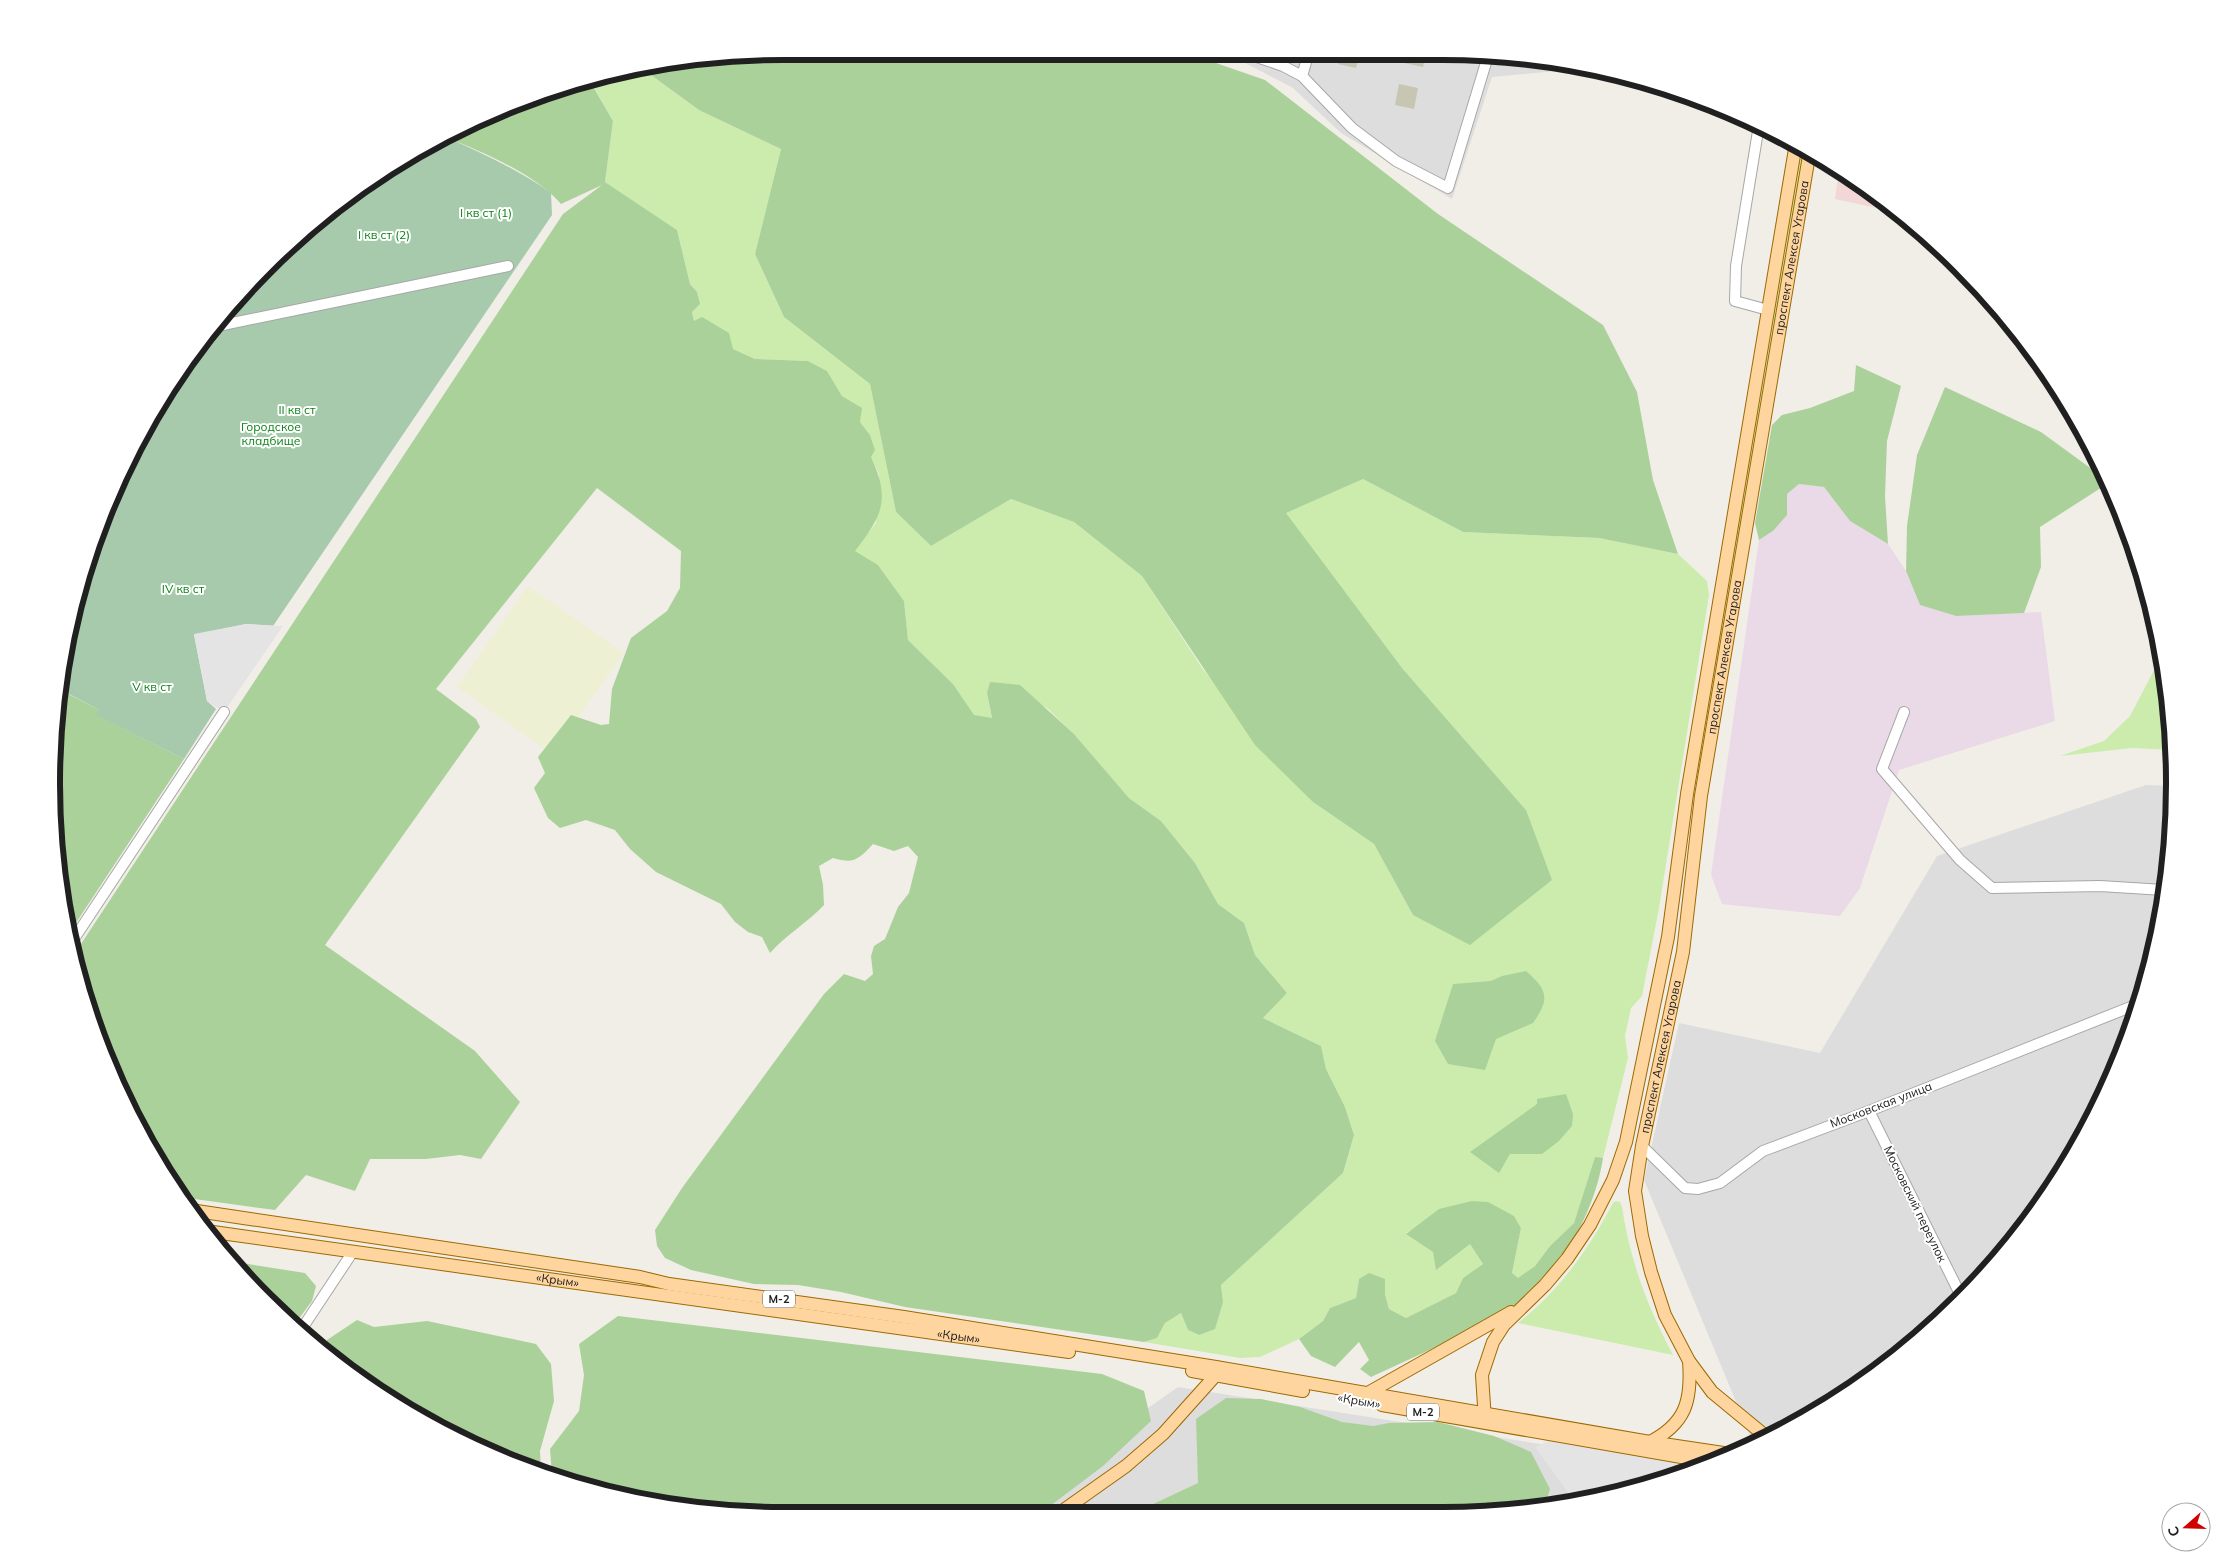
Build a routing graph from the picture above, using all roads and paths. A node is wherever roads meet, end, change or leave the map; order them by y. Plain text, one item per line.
1 (1266, 60) edge
2 (1307, 60) edge
3 (1486, 62) edge
4 (1302, 76) junction
5 (1758, 133) edge
6 (1794, 152) edge
7 (1808, 160) edge
8 (508, 266) dead end
9 (1768, 310) junction
10 (226, 323) edge
11 (224, 712) dead end
12 (1904, 712) dead end
13 (1687, 794) junction
14 (1701, 796) junction
15 (2158, 890) edge
16 (76, 935) edge
17 (2131, 1007) edge
18 (1869, 1112) junction
19 (1626, 1142) junction
20 (1642, 1146) junction
21 (201, 1212) edge
22 (217, 1233) edge
23 (358, 1235) junction
24 (352, 1253) junction
25 (1958, 1290) edge
26 (1524, 1304) junction
27 (304, 1325) edge
28 (1689, 1361) junction
29 (1215, 1371) junction
30 (1366, 1394) junction
31 (1484, 1418) junction
32 (1761, 1432) edge
33 (1650, 1442) junction
34 (1631, 1449) junction
35 (1718, 1452) edge
36 (1689, 1464) edge
37 (1068, 1507) edge

1 - 4 street
2 - 4 street
3 - 4 street
5 - 9 street
6 - 9 main road, проспект Алексея Угарова
7 - 14 main road, проспект Алексея Угарова
8 - 10 street
9 - 13 main road, проспект Алексея Угарова
11 - 16 street
12 - 15 street
13 - 14 main road
13 - 19 main road, проспект Алексея Угарова
14 - 20 main road, проспект Алексея Угарова
17 - 18 street, Московская улица
18 - 20 street, Московская улица
18 - 25 street, Московский переулок
19 - 20 main road, проспект Алексея Угарова
19 - 26 main road, проспект Алексея Угарова
20 - 28 main road
21 - 23 main road, «Крым» / М-2
22 - 24 main road, «Крым» / М-2
23 - 24 main road
23 - 29 main road, «Крым» / М-2
24 - 27 street
24 - 29 main road, «Крым» / М-2
26 - 30 main road
26 - 31 main road, проспект Алексея Угарова
28 - 32 main road
28 - 33 main road
29 - 30 main road, «Крым» / М-2
29 - 31 main road, «Крым» / М-2
29 - 37 main road
30 - 31 main road, «Крым» / М-2
31 - 33 main road, «Крым» / М-2
31 - 34 main road, «Крым» / М-2
33 - 34 main road
33 - 35 main road, М-2
34 - 36 main road, «Крым» / М-2

